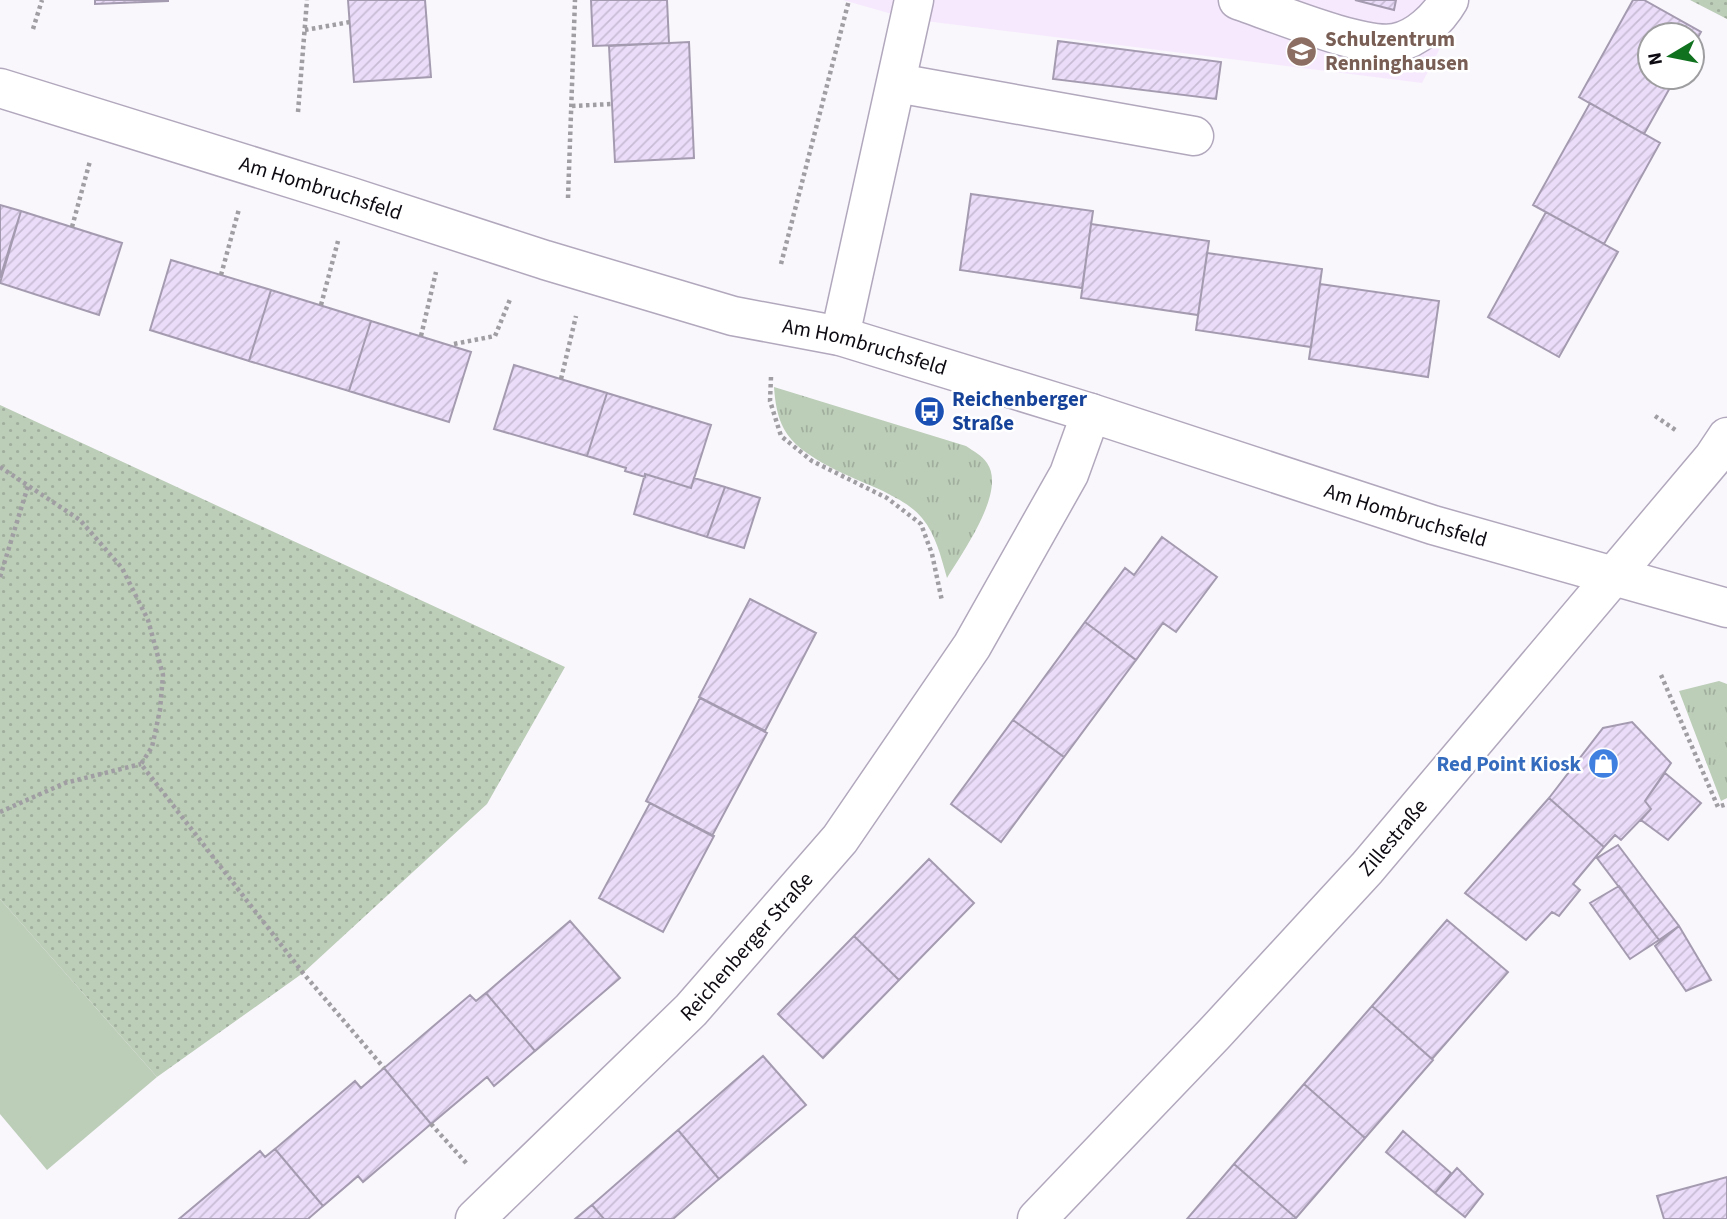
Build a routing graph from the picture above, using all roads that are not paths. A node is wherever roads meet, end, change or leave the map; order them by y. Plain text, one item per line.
1 (914, 0) edge
2 (1238, 0) edge
3 (1449, 0) edge
4 (897, 83) junction
5 (0, 88) edge
6 (1195, 136) dead end
7 (840, 336) junction
8 (1091, 413) junction
9 (1727, 437) edge
10 (1611, 576) junction
11 (1727, 608) edge
12 (475, 1219) edge
13 (1037, 1219) edge

1 - 4 street
2 - 3 street
4 - 6 street
4 - 7 street
5 - 7 street, Am Hombruchsfeld
7 - 8 street, Am Hombruchsfeld
8 - 10 street, Am Hombruchsfeld
8 - 12 street, Reichenberger Straße
9 - 10 street, Zillestraße
10 - 11 street, Am Hombruchsfeld
10 - 13 street, Zillestraße

